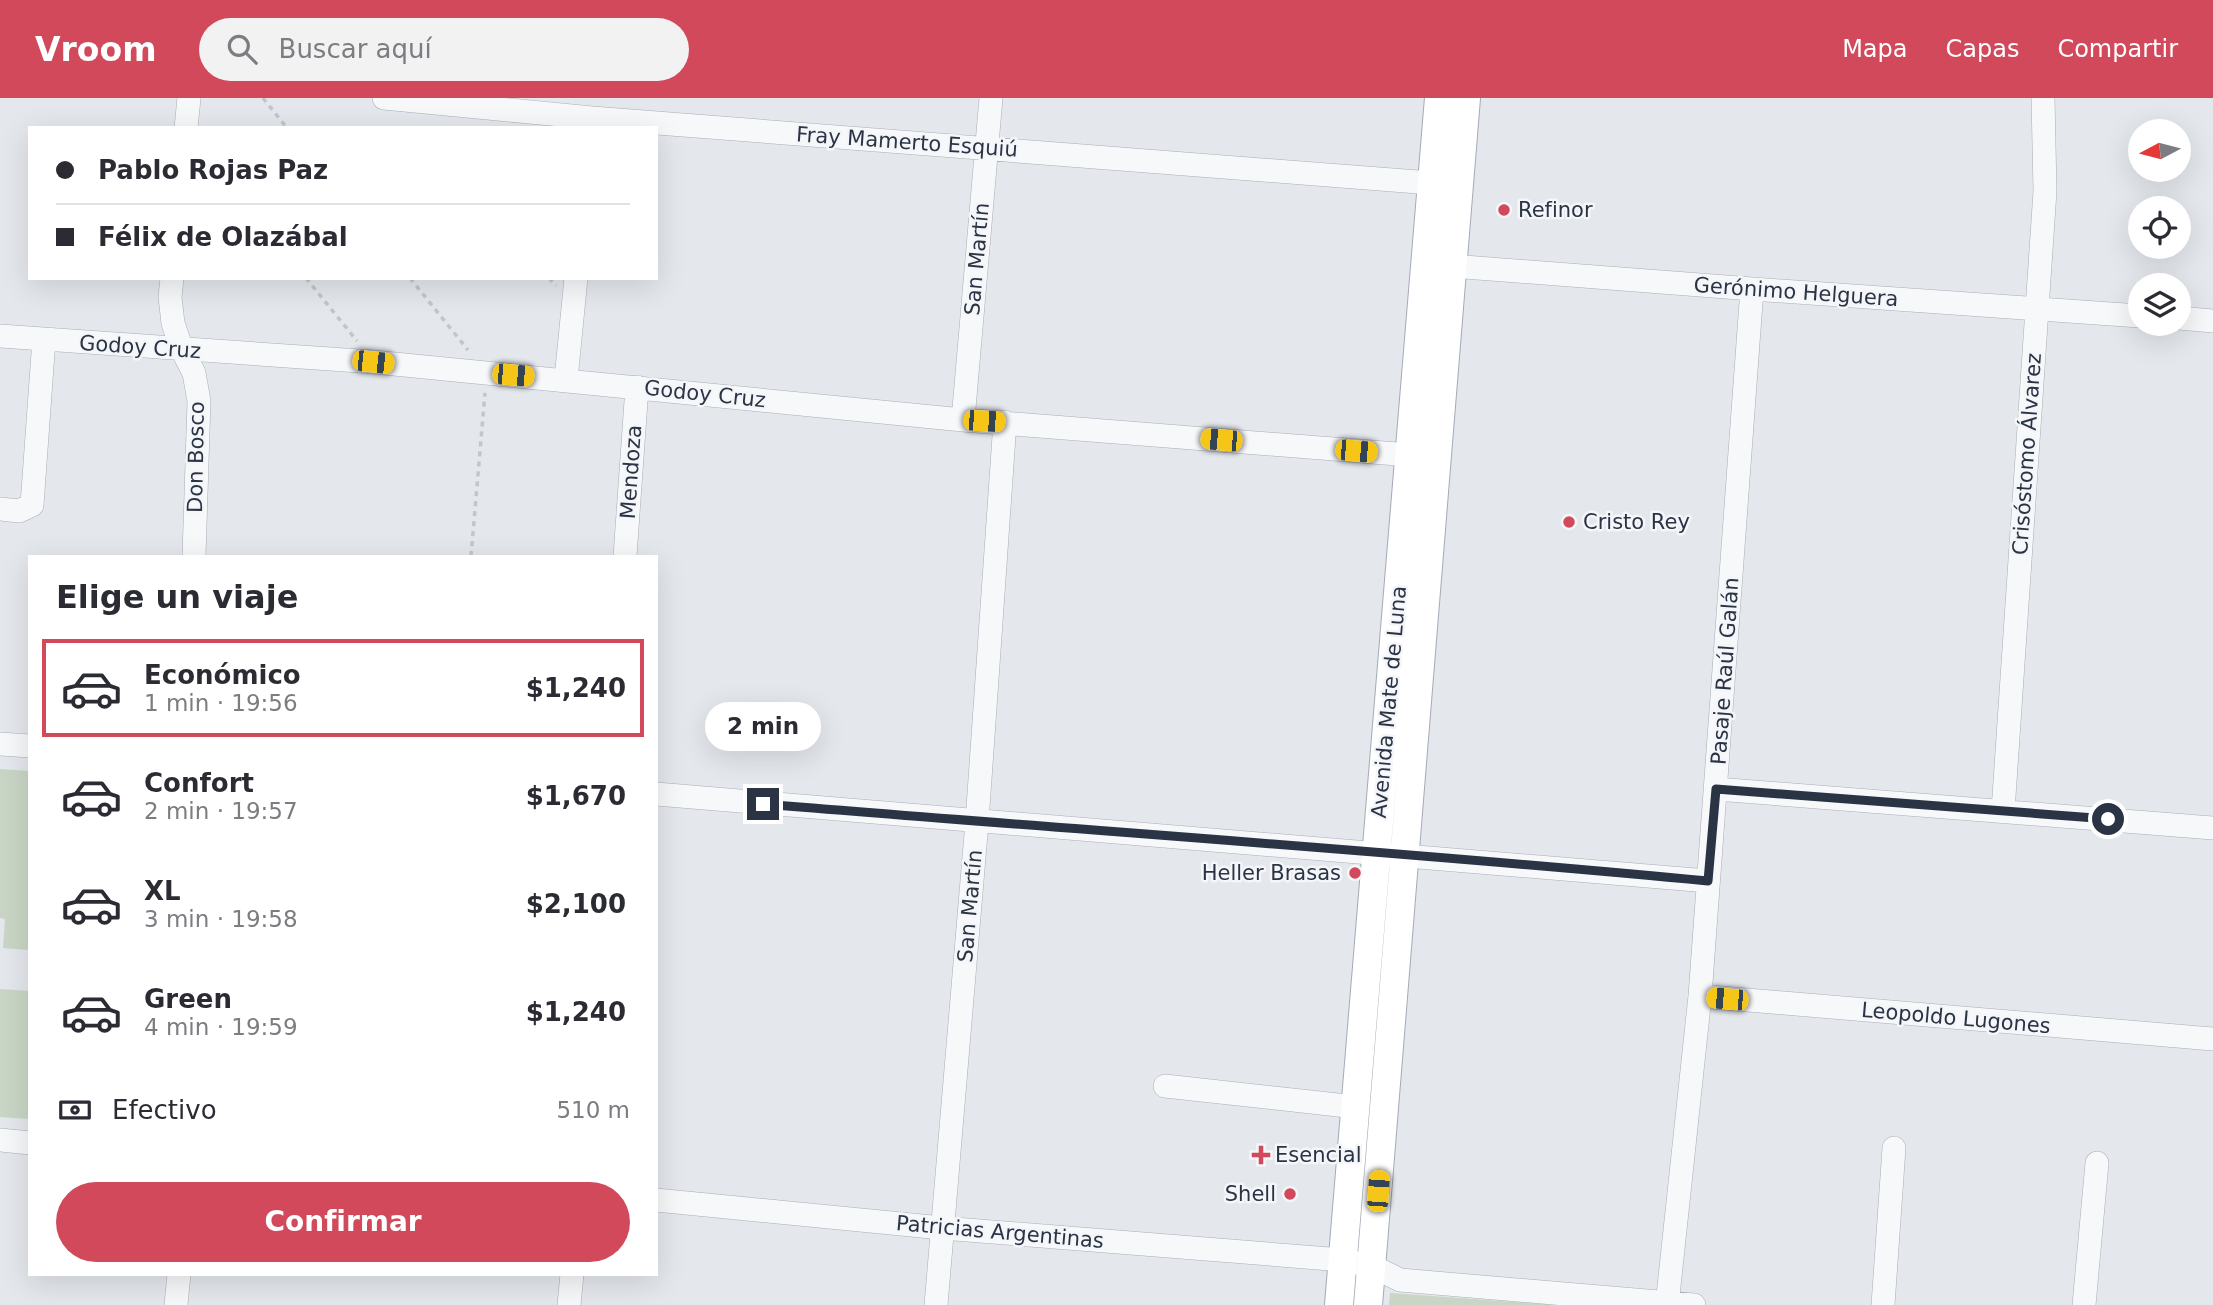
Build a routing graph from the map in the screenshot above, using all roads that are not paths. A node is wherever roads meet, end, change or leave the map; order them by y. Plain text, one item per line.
1 (189, 98) edge
2 (384, 98) edge
3 (991, 98) edge
4 (1438, 98) edge
5 (1466, 98) edge
6 (2043, 98) edge
7 (503, 103) edge
8 (592, 114) edge
9 (186, 126) edge
10 (986, 148) junction
11 (1431, 183) junction
12 (1451, 266) junction
13 (172, 280) edge
14 (576, 280) edge
15 (1752, 289) junction
16 (2036, 309) junction
17 (2128, 315) edge
18 (2191, 319) edge
19 (2213, 321) edge
20 (0, 336) edge
21 (44, 339) junction
22 (182, 350) junction
23 (566, 379) junction
24 (637, 387) junction
25 (963, 420) junction
26 (1005, 422) junction
27 (1410, 455) junction
28 (0, 509) edge
29 (194, 555) edge
30 (625, 555) edge
31 (0, 744) edge
32 (28, 746) edge
33 (1716, 789) junction
34 (658, 794) edge
35 (2003, 811) junction
36 (977, 822) junction
37 (2213, 828) edge
38 (1391, 852) junction
39 (1708, 881) junction
40 (1700, 996) junction
41 (2213, 1039) edge
42 (1165, 1086) dead end
43 (1356, 1107) junction
44 (0, 1140) edge
45 (28, 1143) edge
46 (1894, 1148) dead end
47 (2097, 1163) dead end
48 (658, 1199) edge
49 (942, 1228) junction
50 (1343, 1260) junction
51 (1372, 1266) junction
52 (179, 1276) edge
53 (572, 1276) edge
54 (1667, 1304) edge
55 (176, 1305) edge
56 (569, 1305) edge
57 (936, 1305) edge
58 (1339, 1305) edge
59 (1368, 1305) edge
60 (1694, 1305) edge
61 (1883, 1305) edge
62 (2084, 1305) edge

1 - 9 street
2 - 7 street, Fray Mamerto Esquiú
3 - 10 street, San Martín
4 - 11 main road, Avenida Mate de Luna
5 - 12 main road, Avenida Mate de Luna
6 - 16 street, Crisóstomo Álvarez
7 - 8 street, Fray Mamerto Esquiú
8 - 10 street, Fray Mamerto Esquiú
10 - 11 street, Fray Mamerto Esquiú
10 - 25 street, San Martín
11 - 27 main road, Avenida Mate de Luna
12 - 15 street, Gerónimo Helguera
12 - 38 main road, Avenida Mate de Luna
13 - 22 street, Don Bosco
14 - 23 street
15 - 16 street, Gerónimo Helguera
15 - 33 street, Pasaje Raúl Galán
16 - 17 street, Gerónimo Helguera
16 - 35 street, Crisóstomo Álvarez
18 - 19 street
20 - 21 street, Godoy Cruz
21 - 22 street, Godoy Cruz
21 - 28 street
22 - 23 street, Godoy Cruz
22 - 29 street, Don Bosco
23 - 24 street, Godoy Cruz
24 - 25 street, Godoy Cruz
24 - 30 street, Mendoza
25 - 26 street, Godoy Cruz
26 - 27 street, Godoy Cruz
26 - 36 street, San Martín
27 - 38 main road, Avenida Mate de Luna
31 - 32 street
33 - 35 street
33 - 39 street, Pasaje Raúl Galán
34 - 36 street
35 - 37 street
36 - 38 street
36 - 49 street, San Martín
38 - 39 street
38 - 43 main road, Avenida Mate de Luna
38 - 51 main road, Avenida Mate de Luna
39 - 40 street, Pasaje Raúl Galán
40 - 41 street, Leopoldo Lugones
40 - 54 street, Pasaje Raúl Galán
42 - 43 street
43 - 50 main road, Avenida Mate de Luna
44 - 45 street
46 - 61 street
47 - 62 street
48 - 49 street, Patricias Argentinas
49 - 50 street, Patricias Argentinas
49 - 57 street, San Martín
50 - 51 street, Patricias Argentinas
50 - 58 main road, Avenida Mate de Luna
51 - 54 street, Patricias Argentinas
51 - 59 main road, Avenida Mate de Luna
52 - 55 street
53 - 56 street
54 - 60 street, Patricias Argentinas

